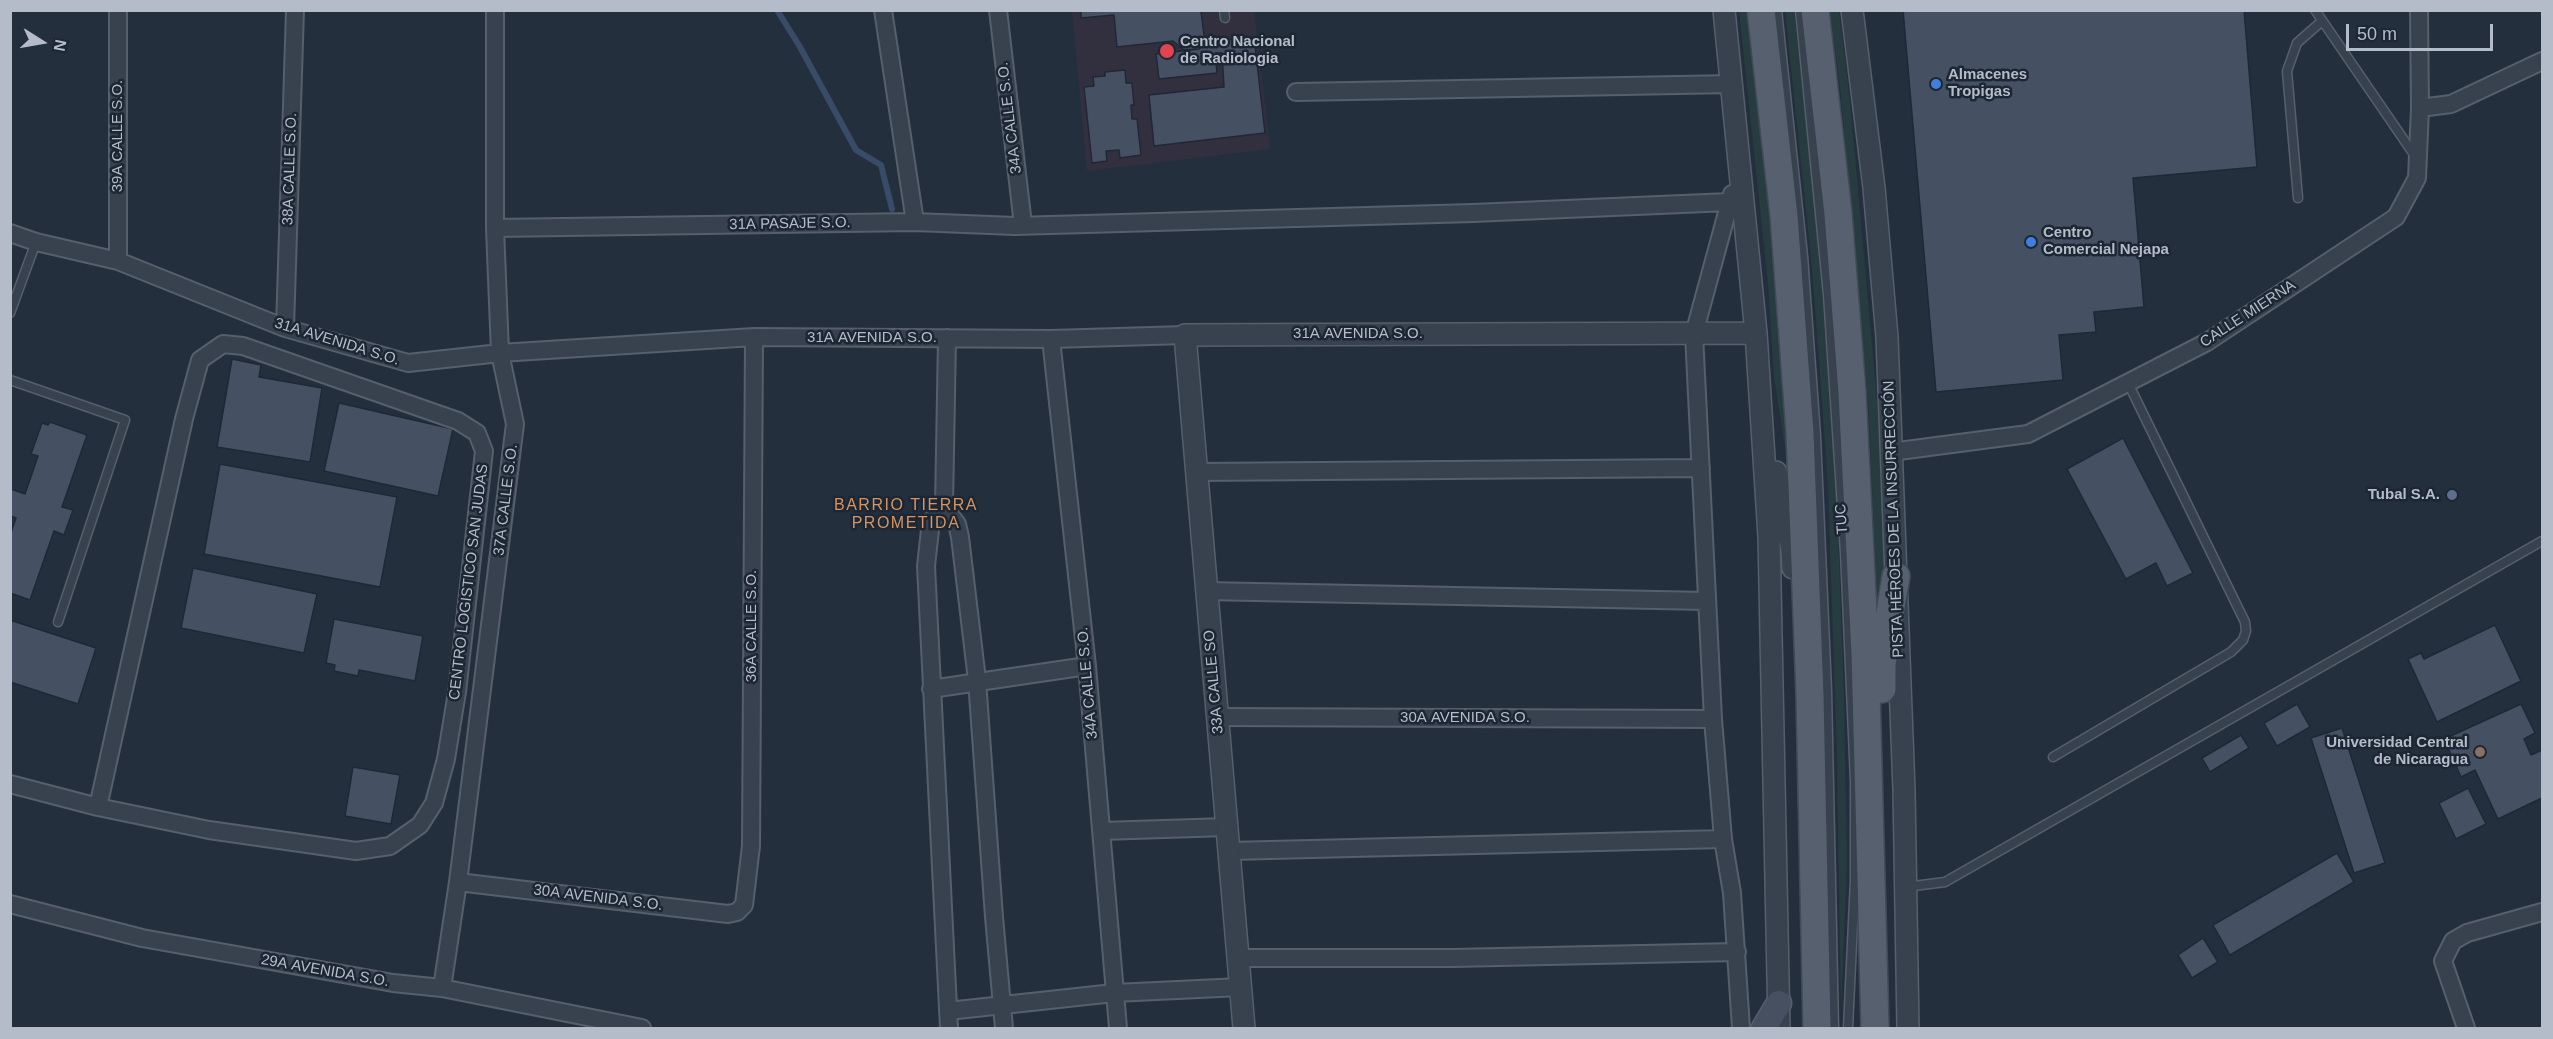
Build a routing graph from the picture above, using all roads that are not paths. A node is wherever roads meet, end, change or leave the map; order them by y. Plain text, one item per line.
1 (118, 10) edge
2 (295, 10) edge
3 (495, 10) edge
4 (883, 10) edge
5 (998, 10) edge
6 (1724, 10) edge
7 (1761, 10) edge
8 (1777, 10) edge
9 (1800, 10) edge
10 (1815, 10) edge
11 (1852, 10) edge
12 (2314, 10) edge
13 (2419, 10) edge
14 (2322, 21) junction
15 (2542, 61) edge
16 (1733, 84) junction
17 (1296, 93) dead end
18 (2420, 108) junction
19 (2418, 160) junction
20 (1740, 169) junction
21 (2298, 198) dead end
22 (1729, 202) junction
23 (915, 222) junction
24 (1023, 225) junction
25 (495, 228) junction
26 (10, 233) edge
27 (36, 242) junction
28 (118, 261) junction
29 (10, 313) edge
30 (285, 328) junction
31 (1756, 333) junction
32 (1694, 334) junction
33 (1185, 335) junction
34 (754, 337) junction
35 (947, 338) junction
36 (1051, 339) junction
37 (500, 353) junction
38 (10, 380) edge
39 (2128, 383) junction
40 (1761, 401) junction
41 (1891, 452) junction
42 (1701, 468) junction
43 (1197, 472) junction
44 (944, 507) junction
45 (2542, 541) edge
46 (1896, 576) junction
47 (1205, 591) junction
48 (1707, 601) junction
49 (58, 622) dead end
50 (1087, 666) junction
51 (977, 680) junction
52 (932, 689) junction
53 (1217, 717) junction
54 (1713, 719) junction
55 (2053, 757) dead end
56 (10, 784) edge
57 (98, 807) junction
58 (1813, 824) junction
59 (1227, 827) junction
60 (1101, 831) junction
61 (1723, 839) junction
62 (1229, 851) junction
63 (458, 882) junction
64 (1906, 887) junction
65 (10, 904) edge
66 (737, 912) joint
67 (2542, 912) edge
68 (1873, 936) junction
69 (1737, 952) junction
70 (1239, 958) junction
71 (1241, 987) junction
72 (442, 988) junction
73 (1114, 993) junction
74 (1002, 1004) junction
75 (1779, 1004) junction
76 (948, 1011) junction
77 (642, 1029) edge
78 (950, 1029) edge
79 (1005, 1029) edge
80 (1118, 1029) edge
81 (1244, 1029) edge
82 (1740, 1029) edge
83 (1764, 1029) edge
84 (1779, 1029) edge
85 (1817, 1029) edge
86 (1834, 1029) edge
87 (1848, 1029) edge
88 (1875, 1029) edge
89 (1908, 1029) edge
90 (2466, 1029) edge

1 - 28 street, 39A CALLE S.O.
2 - 30 street, 38A CALLE S.O.
3 - 25 street, 37A CALLE S.O.
4 - 23 street
5 - 24 street, 34A CALLE S.O.
6 - 16 street
7 - 58 main road
8 - 86 lane, TUC
9 - 87 lane, TUC
10 - 68 main road
11 - 41 street, PISTA HÉROES DE LA INSURRECCIÓN
12 - 14 lane
13 - 18 street, CALLE MIERNA
14 - 19 lane
14 - 21 lane
15 - 18 street
16 - 17 street
16 - 20 street
18 - 19 street, CALLE MIERNA
19 - 39 street, CALLE MIERNA
20 - 22 street
20 - 31 street
22 - 24 street, 31A PASAJE S.O.
22 - 32 street
23 - 24 street, 31A PASAJE S.O.
23 - 25 street, 31A PASAJE S.O.
25 - 37 street, 37A CALLE S.O.
26 - 27 street, 31A AVENIDA S.O.
27 - 28 street, 31A AVENIDA S.O.
27 - 29 lane
28 - 30 street, 31A AVENIDA S.O.
30 - 37 street, 31A AVENIDA S.O.
31 - 32 street, 31A AVENIDA S.O.
31 - 40 street
32 - 33 street, 31A AVENIDA S.O.
32 - 42 street
33 - 36 street, 31A AVENIDA S.O.
33 - 43 street, 33A CALLE SO
34 - 35 street, 31A AVENIDA S.O.
34 - 37 street, 31A AVENIDA S.O.
34 - 66 street, 36A CALLE S.O.
35 - 36 street, 31A AVENIDA S.O.
35 - 44 street
36 - 50 street, 34A CALLE S.O.
37 - 63 street, 37A CALLE S.O.
38 - 49 lane
39 - 41 street, CALLE MIERNA
39 - 55 lane
40 - 58 street
40 - 75 street
41 - 46 street, PISTA HÉROES DE LA INSURRECCIÓN
42 - 43 street
42 - 48 street
43 - 47 street, 33A CALLE SO
44 - 51 street
44 - 52 street
45 - 64 lane
46 - 64 street, PISTA HÉROES DE LA INSURRECCIÓN
46 - 68 main road
47 - 48 street
47 - 53 street, 33A CALLE SO
48 - 54 street
50 - 51 street
50 - 60 street, 34A CALLE S.O.
51 - 52 street
51 - 74 street
52 - 76 street
53 - 54 street, 30A AVENIDA S.O.
53 - 59 street, 33A CALLE SO
54 - 61 street
56 - 57 street, CENTRO LOGISTICO SAN JUDAS
57 - 57 street, CENTRO LOGISTICO SAN JUDAS
58 - 85 main road
59 - 60 street
59 - 62 street, 33A CALLE SO
60 - 73 street, 34A CALLE S.O.
61 - 62 street
61 - 69 street
62 - 70 street, 33A CALLE SO
63 - 66 street, 30A AVENIDA S.O.
63 - 72 street, 37A CALLE S.O.
64 - 89 street, PISTA HÉROES DE LA INSURRECCIÓN
65 - 72 street, 29A AVENIDA S.O.
67 - 90 street
68 - 88 main road
69 - 70 street
69 - 82 street
70 - 71 street, 33A CALLE SO
71 - 73 street
71 - 81 street, 33A CALLE SO
72 - 77 street, 29A AVENIDA S.O.
73 - 74 street
73 - 80 street, 34A CALLE S.O.
74 - 76 street
74 - 79 street
75 - 83 main road
75 - 84 street
76 - 78 street

